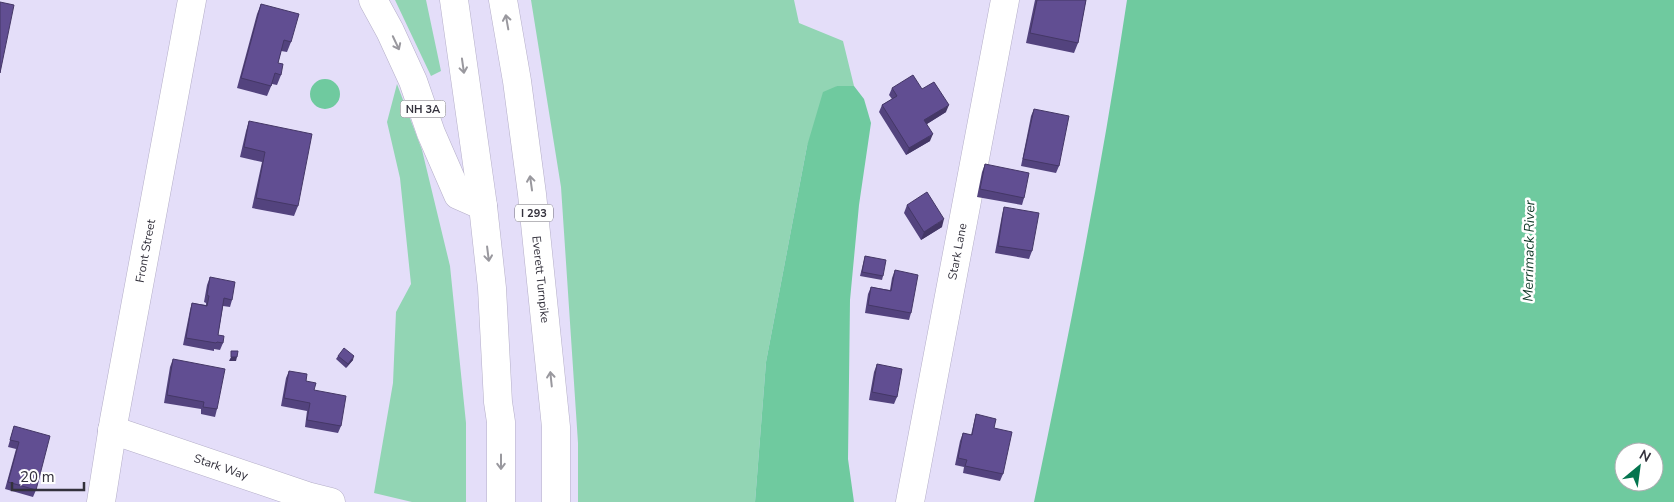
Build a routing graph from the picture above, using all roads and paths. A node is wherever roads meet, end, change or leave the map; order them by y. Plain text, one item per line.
1 (192, 0) edge
2 (373, 0) edge
3 (454, 0) edge
4 (504, 0) edge
5 (1005, 0) edge
6 (483, 206) junction
7 (112, 430) junction
8 (101, 502) edge
9 (331, 502) edge
10 (501, 502) edge
11 (556, 502) edge
12 (910, 502) edge

1 - 7 main road, Front Street
2 -> 6 main road, NH 3A
3 -> 6 main road
11 -> 4 main road, Everett Turnpike / I 293
5 - 12 main road, Stark Lane
6 -> 10 main road
7 - 8 main road, Front Street
7 - 9 main road, Stark Way

